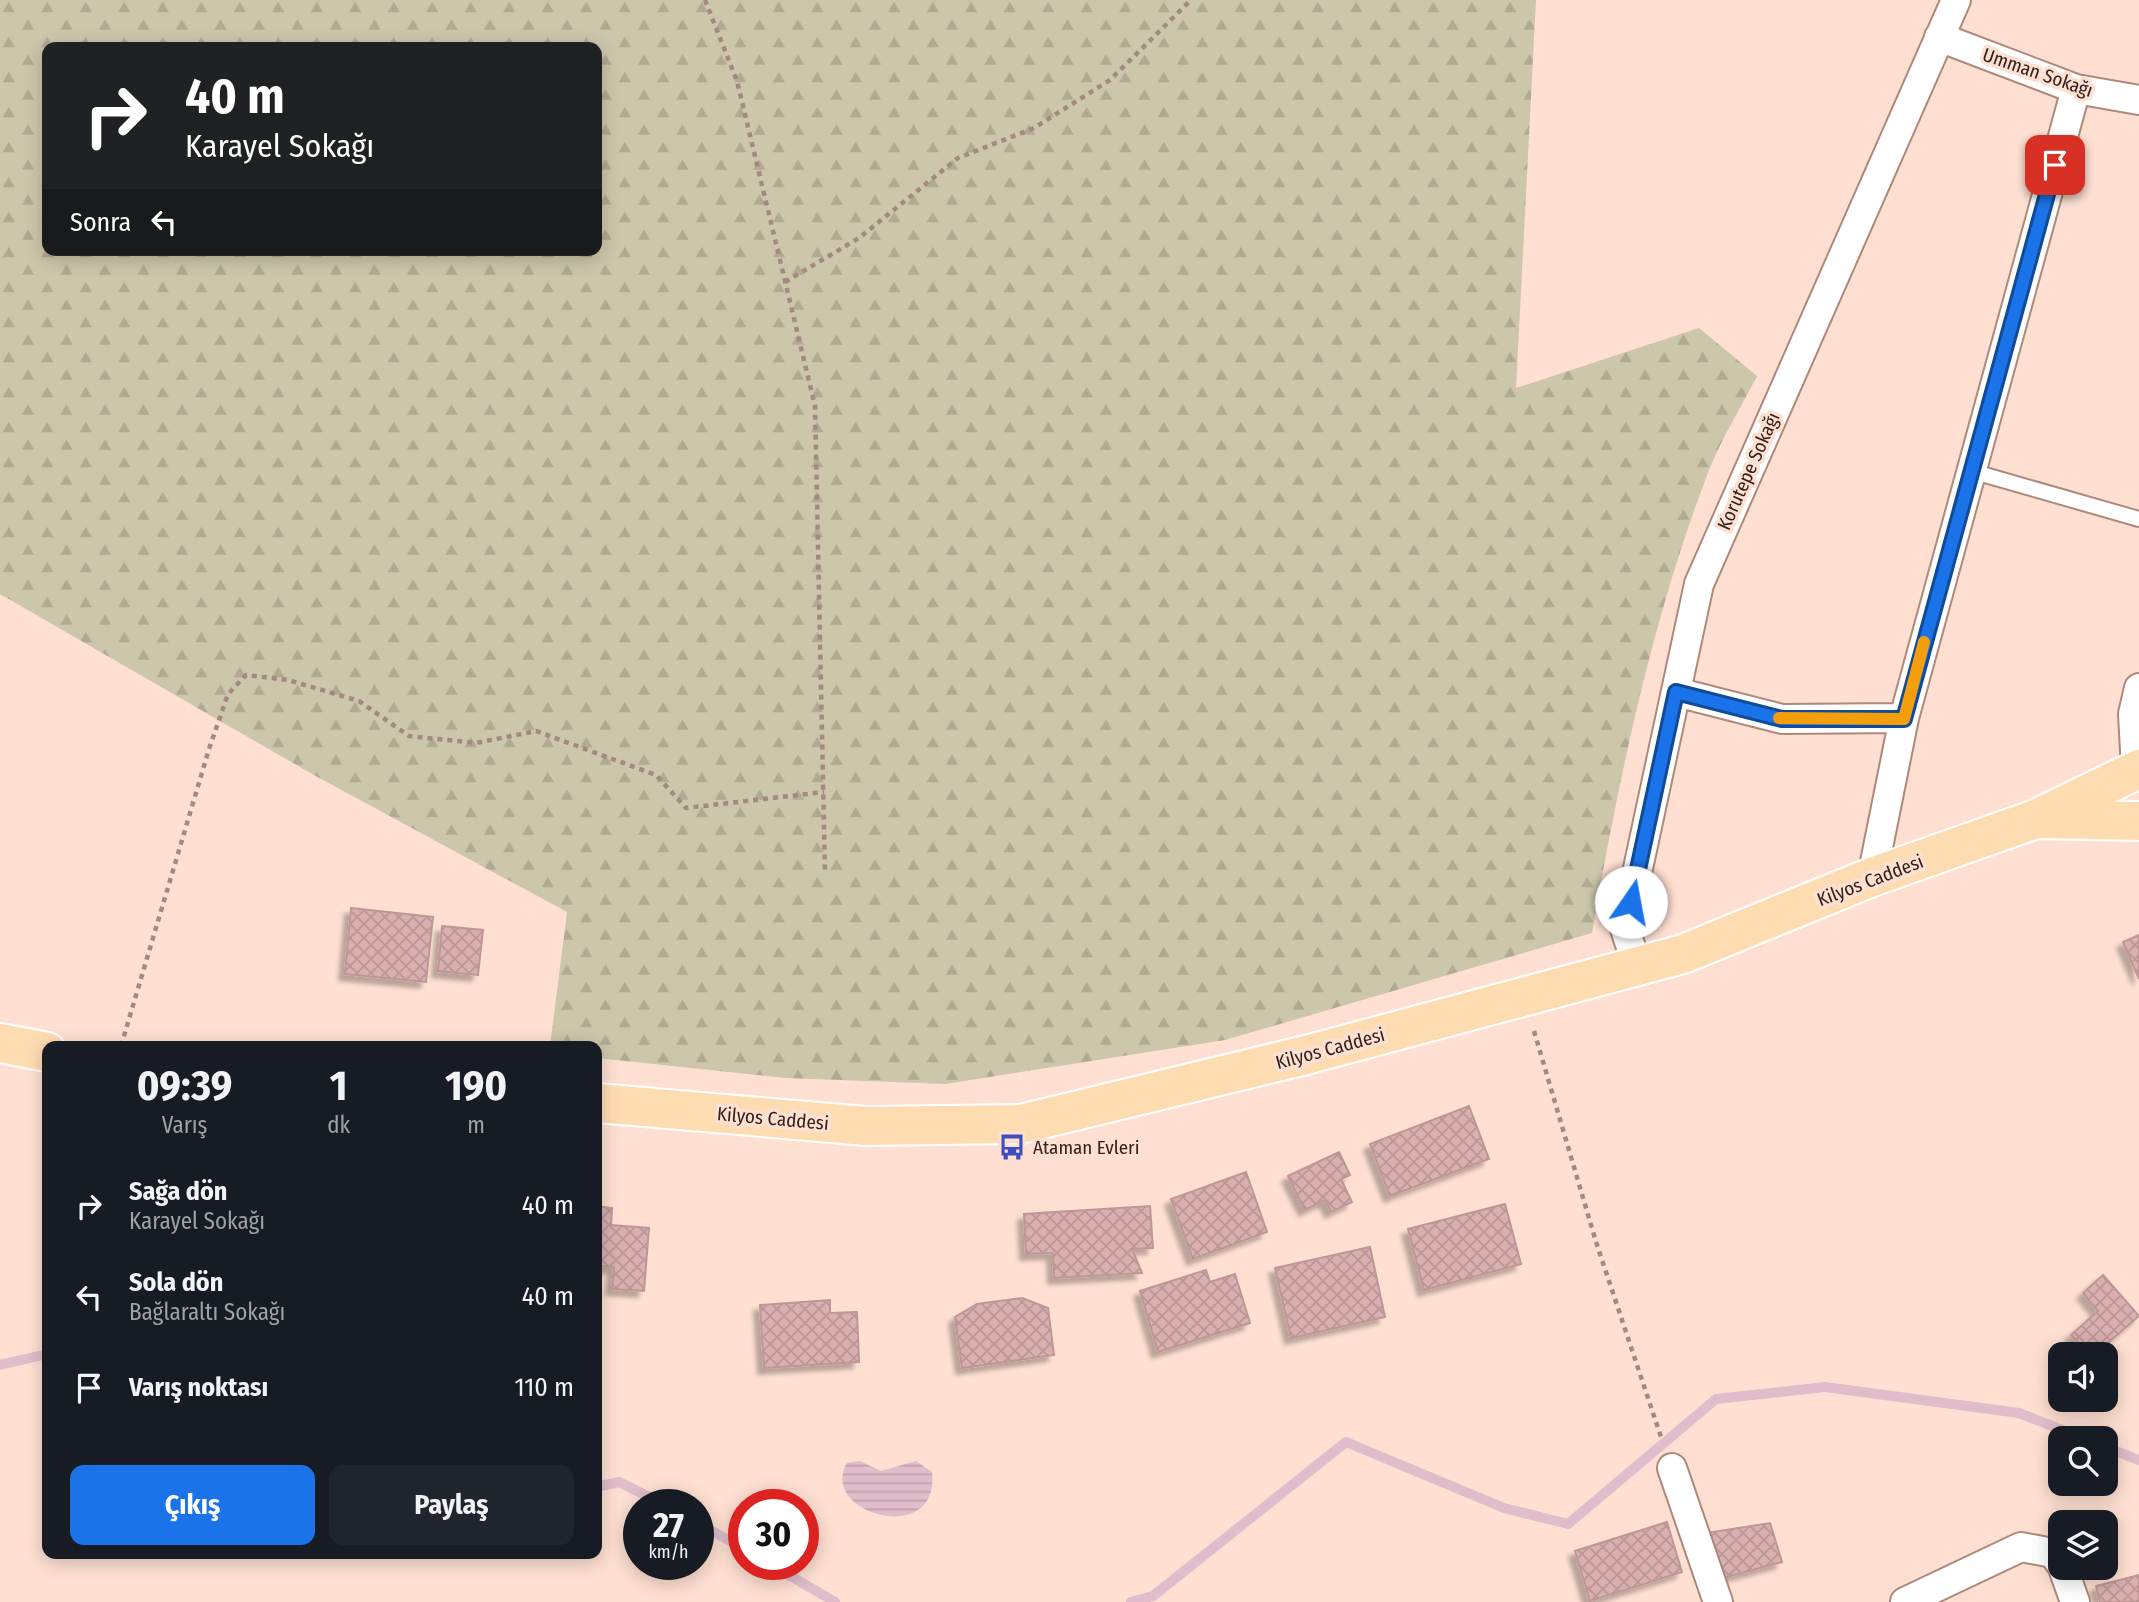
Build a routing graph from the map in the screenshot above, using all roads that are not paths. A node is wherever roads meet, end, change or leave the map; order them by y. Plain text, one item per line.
1 (1956, 0) edge
2 (1939, 37) junction
3 (2076, 89) junction
4 (2139, 100) edge
5 (1971, 471) junction
6 (2139, 519) edge
7 (2139, 688) edge
8 (1676, 692) junction
9 (1904, 719) junction
10 (2138, 770) edge
11 (2036, 819) junction
12 (2139, 821) edge
13 (1872, 877) junction
14 (1637, 966) junction
15 (0, 1043) edge
16 (42, 1051) edge
17 (602, 1103) edge
18 (1672, 1468) dead end
19 (2048, 1552) edge
20 (2067, 1580) edge
21 (1718, 1602) edge
22 (1905, 1602) edge
23 (2075, 1602) edge

1 - 2 street, Korutepe Sokağı
2 - 3 street, Umman Sokağı
2 - 8 street, Korutepe Sokağı
3 - 4 street, Umman Sokağı
3 - 5 street
5 - 6 lane
5 - 9 street
7 - 10 street
8 - 9 street
8 - 14 street, Korutepe Sokağı
9 - 13 street
10 - 11 main road
11 - 12 main road
11 - 13 main road, Kilyos Caddesi
13 - 14 main road, Kilyos Caddesi
14 - 17 main road, Kilyos Caddesi
15 - 16 main road
18 - 21 street
19 - 22 street
20 - 23 street

